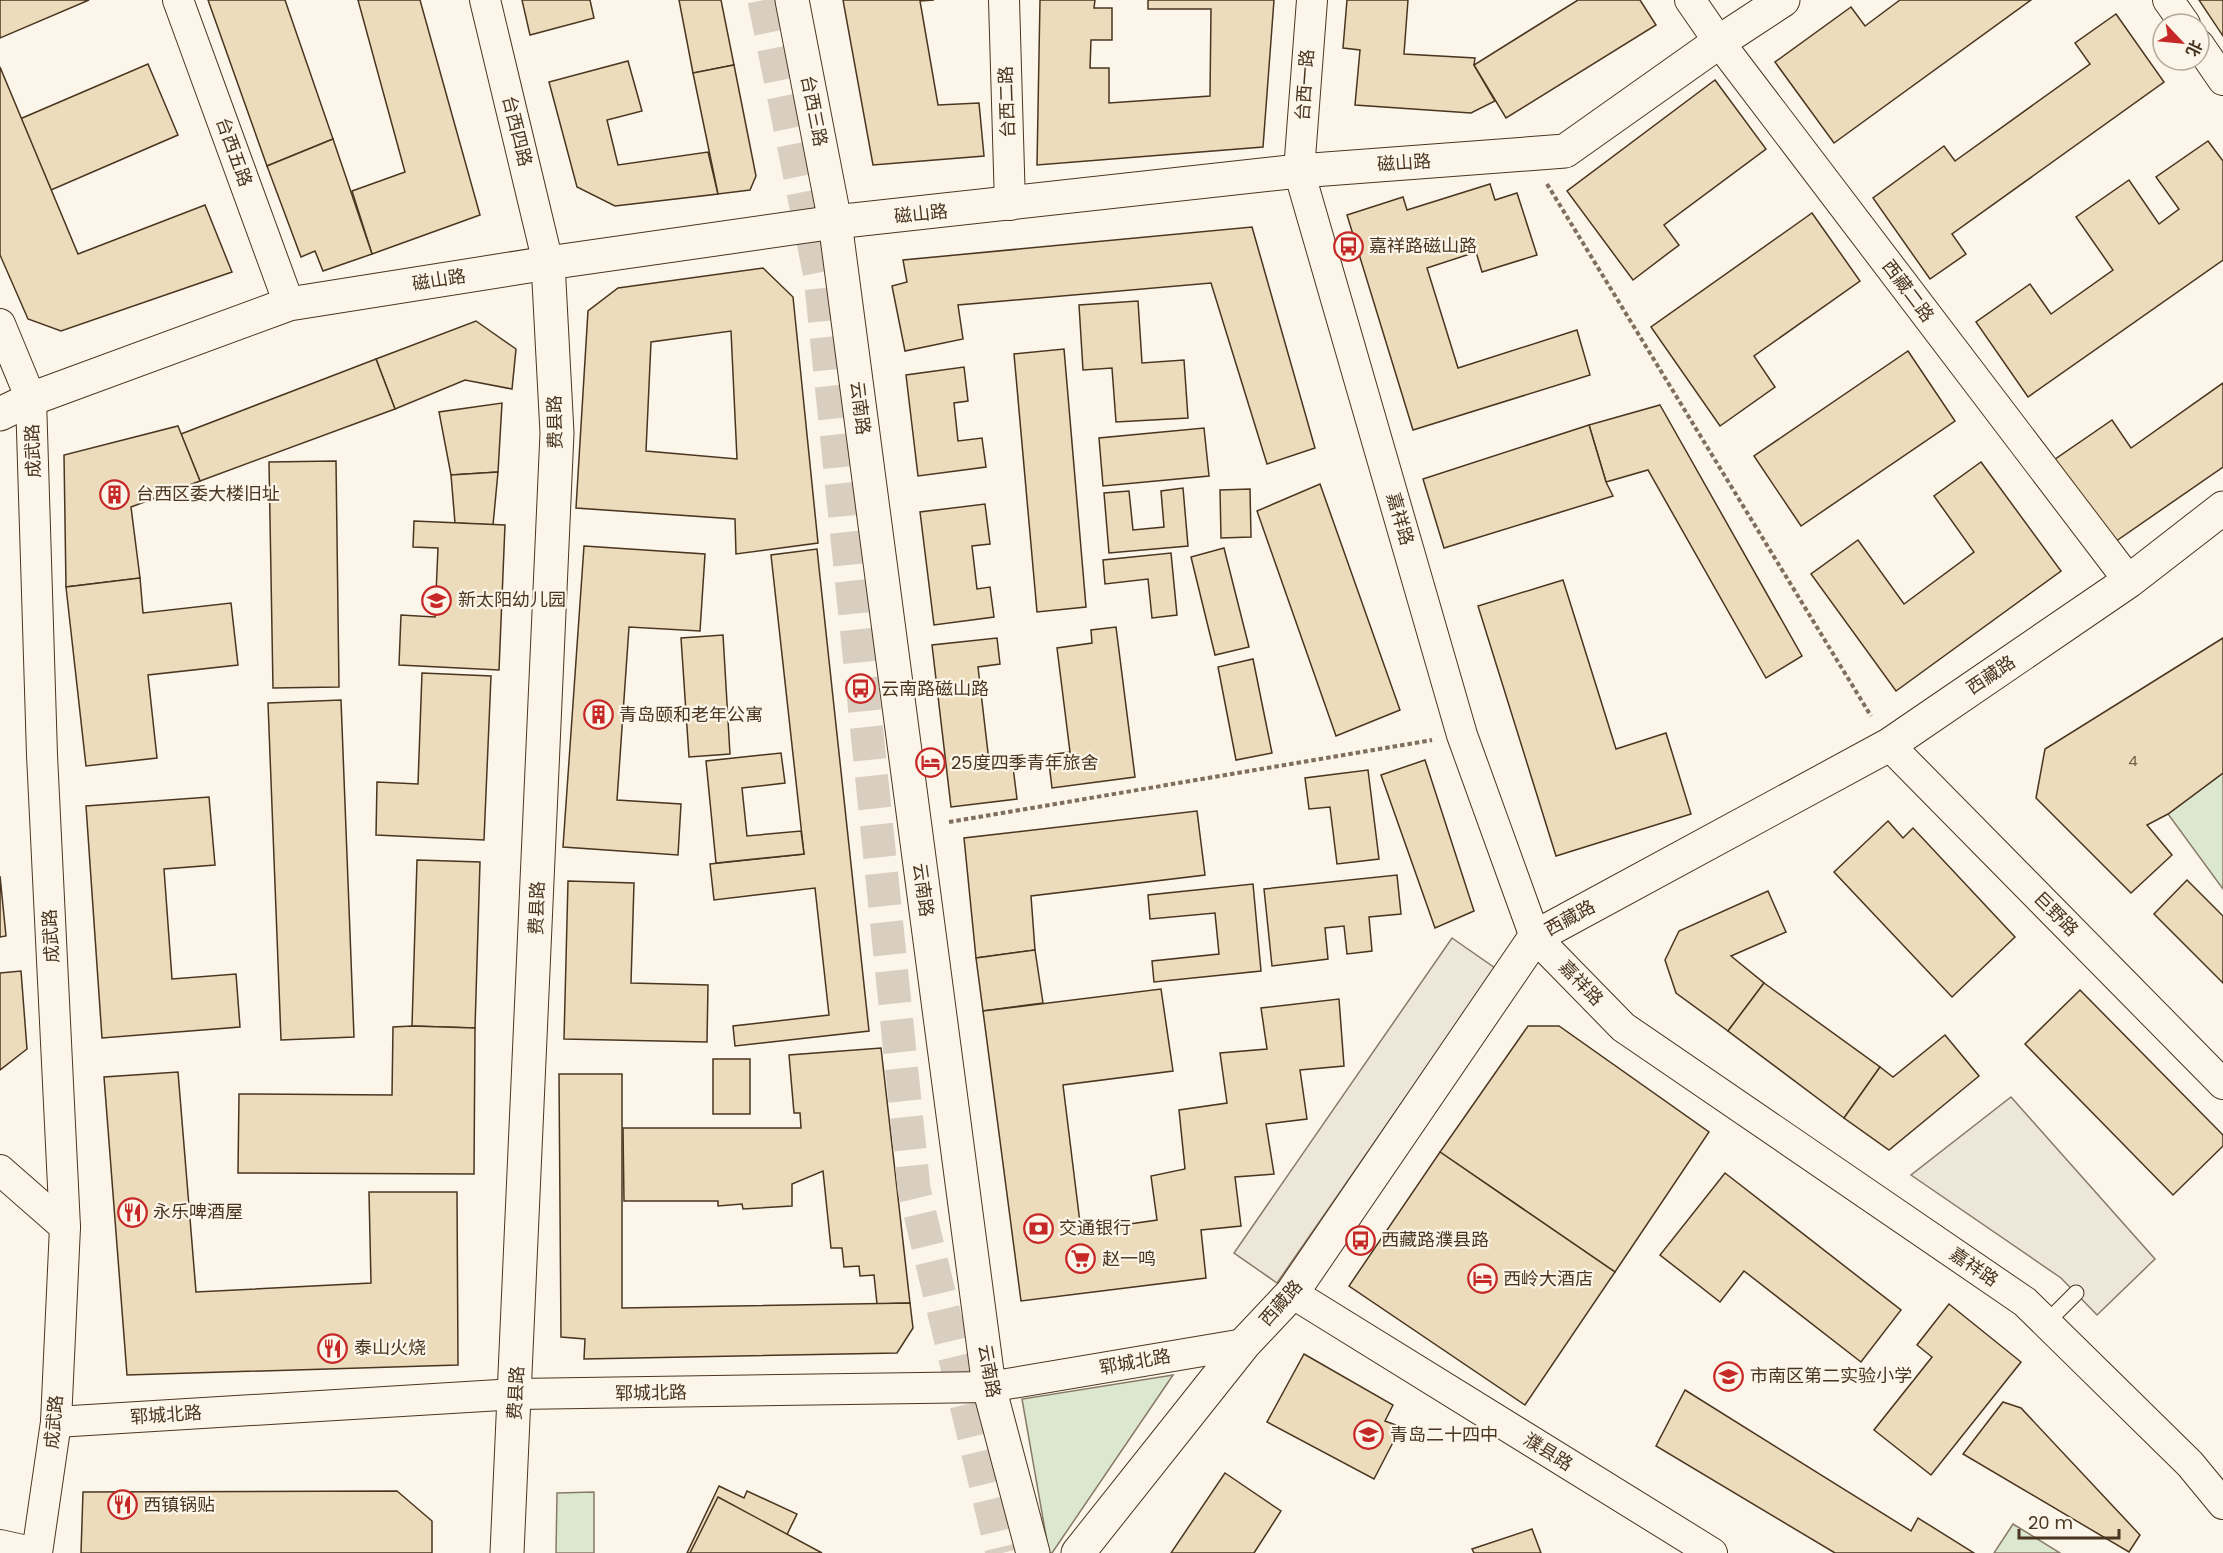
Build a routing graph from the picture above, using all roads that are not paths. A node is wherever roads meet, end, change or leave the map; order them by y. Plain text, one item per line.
1 (178, 0) edge
2 (485, 0) edge
3 (792, 0) edge
4 (1004, 0) edge
5 (1312, 0) edge
6 (1690, 0) edge
7 (1783, 0) edge
8 (1719, 42) junction
9 (2211, 62) edge
10 (2223, 80) edge
11 (1299, 171) junction
12 (1010, 205) junction
13 (836, 222) junction
14 (548, 262) junction
15 (289, 304) junction
16 (0, 324) edge
17 (31, 399) junction
18 (0, 414) edge
19 (2223, 508) edge
20 (2129, 581) junction
21 (1889, 745) junction
22 (1535, 937) junction
23 (2223, 1084) edge
24 (0, 1170) edge
25 (65, 1227) junction
26 (1292, 1293) junction
27 (2076, 1293) dead end
28 (2046, 1323) junction
29 (1244, 1344) junction
30 (989, 1387) junction
31 (516, 1394) junction
32 (56, 1422) junction
33 (2223, 1504) edge
34 (0, 1545) edge
35 (37, 1553) edge
36 (507, 1553) edge
37 (1033, 1553) edge
38 (1078, 1553) edge
39 (1712, 1553) edge

1 - 15 street, 台西五路
2 - 14 street, 台西四路
3 - 13 street, 台西三路
4 - 12 street, 台西二路
5 - 11 street, 台西一路
6 - 8 street, 西藏二路
7 - 8 street, 磁山路
8 - 11 street, 磁山路
8 - 20 street, 西藏二路
9 - 10 street
11 - 12 street, 磁山路
11 - 22 street, 嘉祥路
12 - 13 street, 磁山路
13 - 14 street, 磁山路
13 - 30 street, 云南路
14 - 15 street, 磁山路
14 - 31 street, 费县路
15 - 17 street, 磁山路
16 - 17 street, 成武路
17 - 18 street, 磁山路
17 - 25 street, 成武路
19 - 20 street, 西藏路
20 - 21 street, 西藏路
21 - 22 street, 西藏路
21 - 23 street, 巨野路
22 - 26 street, 西藏路
22 - 28 street, 嘉祥路
24 - 25 street
25 - 32 street, 成武路
26 - 29 street, 西藏路
26 - 39 street, 濮县路
27 - 28 lane
28 - 33 street, 嘉祥路
29 - 30 street, 郓城北路
29 - 38 street, 西藏路
30 - 31 street, 郓城北路
30 - 37 street, 云南路
31 - 32 street, 郓城北路
31 - 36 street, 费县路
32 - 35 street, 成武路
34 - 35 street

